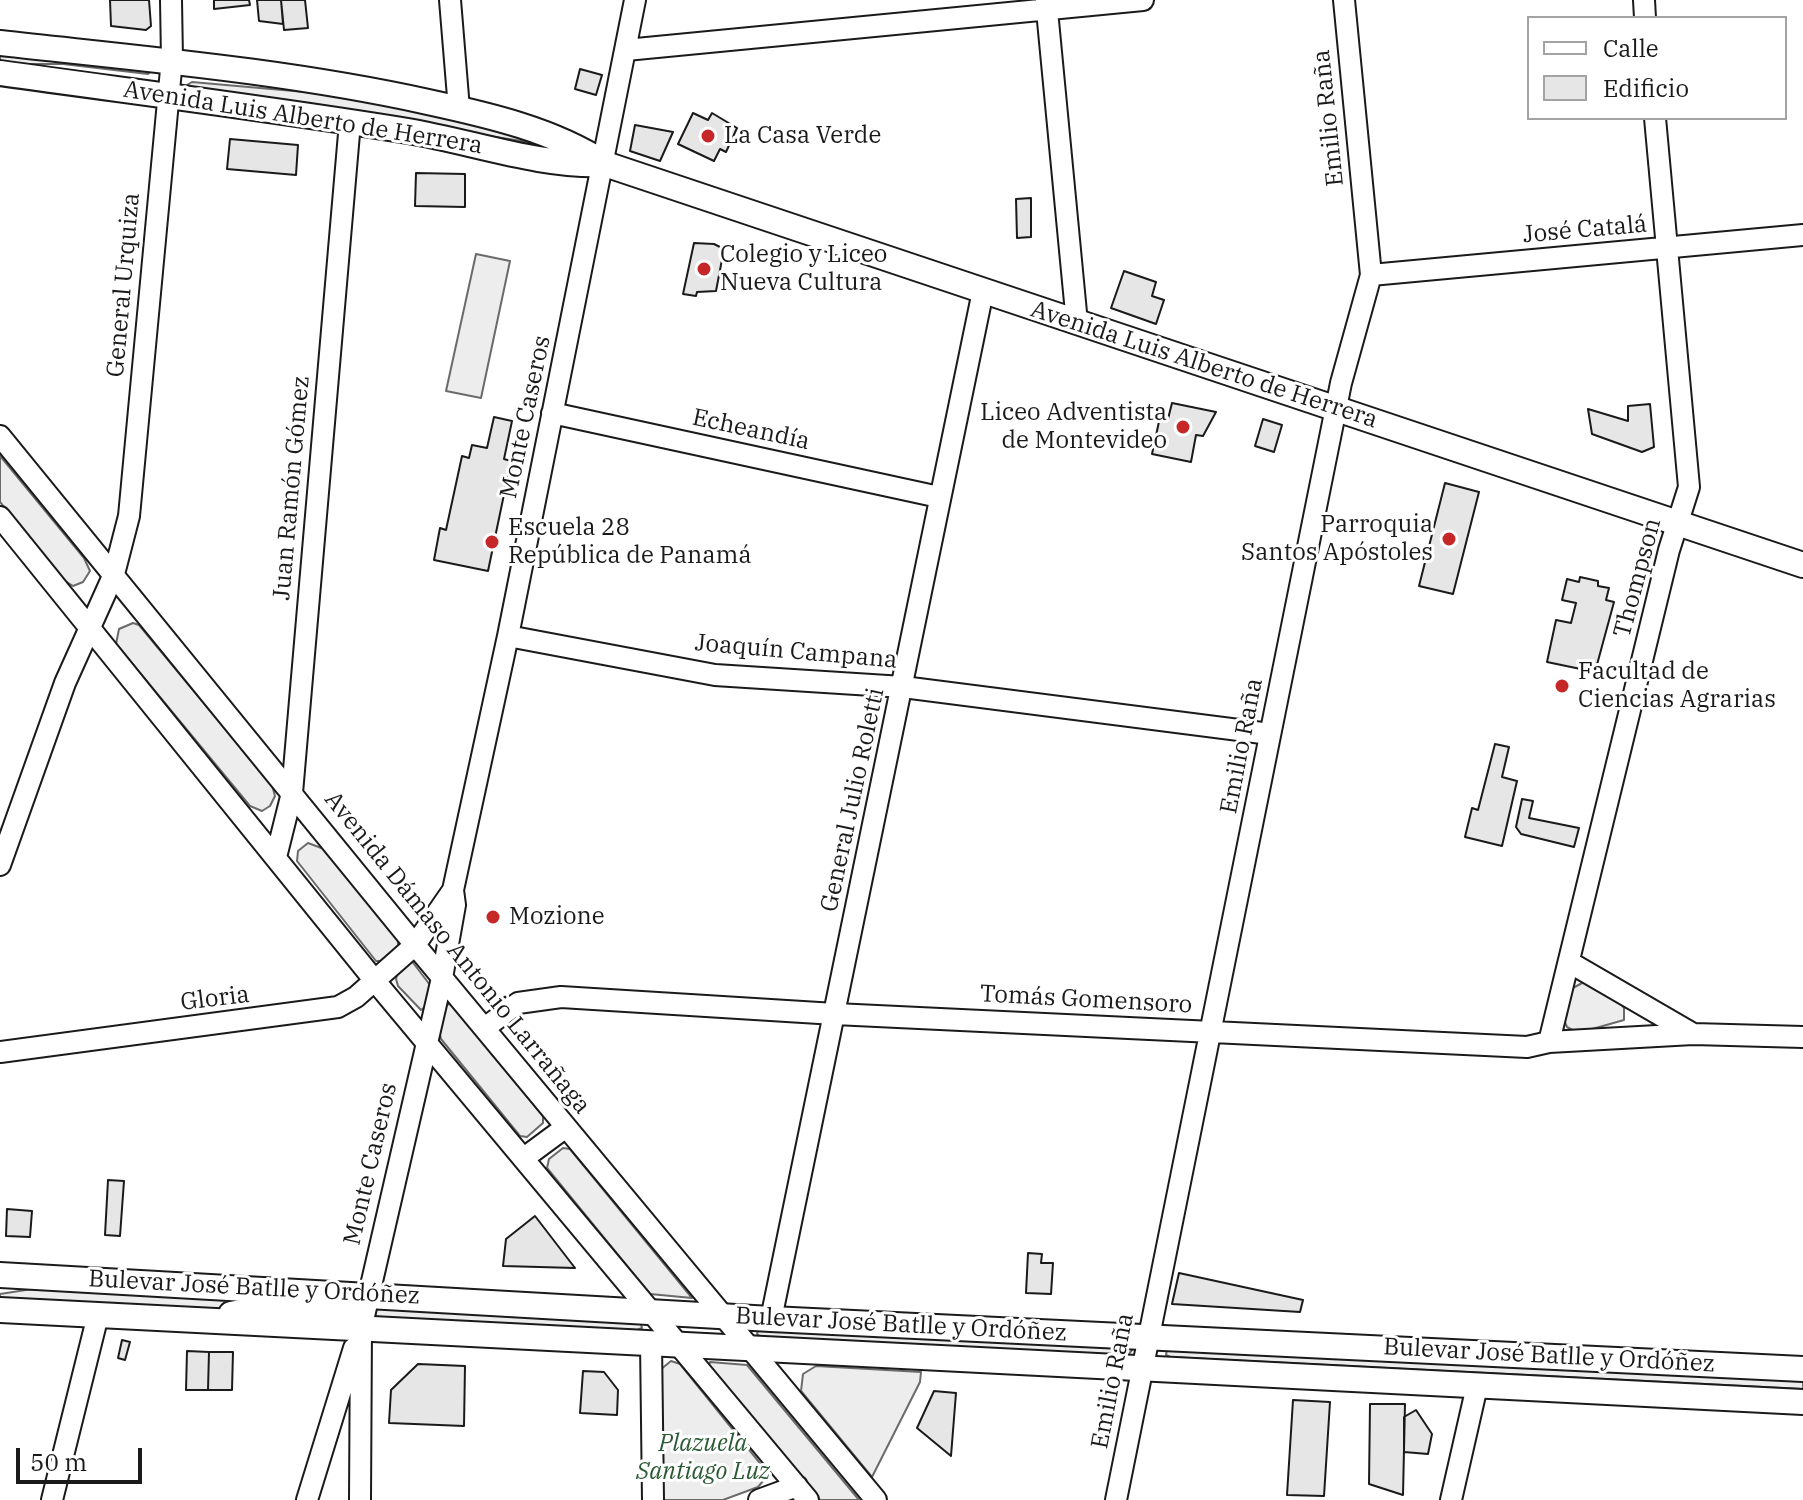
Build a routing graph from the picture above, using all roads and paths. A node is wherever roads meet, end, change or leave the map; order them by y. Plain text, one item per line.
1 (171, 0) edge
2 (450, 0) edge
3 (635, 0) edge
4 (1143, 0) edge
5 (1344, 0) edge
6 (1047, 4) edge
7 (0, 43) edge
8 (626, 50) junction
9 (172, 59) junction
10 (0, 73) edge
11 (167, 96) junction
12 (459, 109) junction
13 (1655, 120) edge
14 (350, 122) junction
15 (605, 164) junction
16 (1803, 235) edge
17 (1666, 249) junction
18 (1371, 275) junction
19 (983, 291) junction
20 (1077, 323) junction
21 (1338, 409) junction
22 (552, 413) junction
23 (0, 436) edge
24 (939, 497) junction
25 (0, 517) edge
26 (1679, 524) junction
27 (1803, 565) edge
28 (114, 574) junction
29 (89, 626) junction
30 (508, 636) junction
31 (903, 687) junction
32 (1270, 734) junction
33 (292, 793) junction
34 (276, 857) junction
35 (0, 865) edge
36 (453, 890) junction
37 (415, 945) junction
38 (1569, 962) junction
39 (442, 978) junction
40 (375, 981) junction
41 (835, 1014) junction
42 (486, 1027) junction
43 (1211, 1031) junction
44 (1693, 1034) junction
45 (1803, 1037) edge
46 (427, 1042) junction
47 (1549, 1042) junction
48 (0, 1052) edge
49 (566, 1127) junction
50 (524, 1158) junction
51 (0, 1275) edge
52 (41, 1276) junction
53 (0, 1289) edge
54 (367, 1295) junction
55 (0, 1310) edge
56 (650, 1311) junction
57 (98, 1315) junction
58 (724, 1316) junction
59 (771, 1319) junction
60 (210, 1321) junction
61 (361, 1329) junction
62 (1147, 1338) junction
63 (651, 1342) junction
64 (677, 1343) junction
65 (751, 1349) junction
66 (1145, 1368) junction
67 (1803, 1369) edge
68 (1477, 1386) junction
69 (1803, 1402) edge
70 (803, 1493) edge
71 (52, 1500) edge
72 (307, 1500) edge
73 (360, 1500) edge
74 (653, 1500) edge
75 (759, 1500) edge
76 (876, 1500) edge
77 (1116, 1500) edge
78 (1451, 1500) edge

1 - 9 street, General Urquiza
2 - 12 street
3 - 8 street, Monte Caseros
4 - 6 street
5 - 18 street, Emilio Raña
6 - 8 street
6 - 20 street
7 - 9 main road, Avenida Luis Alberto de Herrera
8 - 15 street, Monte Caseros
9 - 11 street, General Urquiza
9 - 12 main road, Avenida Luis Alberto de Herrera
10 - 11 main road, Avenida Luis Alberto de Herrera
11 - 14 main road, Avenida Luis Alberto de Herrera
11 - 28 street, General Urquiza
12 - 15 main road, Avenida Luis Alberto de Herrera
13 - 17 street, Thompson
14 - 15 main road, Avenida Luis Alberto de Herrera
14 - 33 street, Juan Ramón Gómez
15 - 19 main road, Avenida Luis Alberto de Herrera
15 - 22 street, Monte Caseros
16 - 17 street, José Catalá
17 - 18 street, José Catalá
17 - 26 street, Thompson
18 - 21 street, Emilio Raña
19 - 20 main road, Avenida Luis Alberto de Herrera
19 - 24 street, General Julio Roletti
20 - 21 main road, Avenida Luis Alberto de Herrera
21 - 26 main road, Avenida Luis Alberto de Herrera
21 - 32 street, Emilio Raña
22 - 24 street, Echeandía
22 - 30 street, Monte Caseros
23 - 28 street, Avenida Dámaso Antonio Larrañaga
24 - 31 street, General Julio Roletti
25 - 29 street
26 - 27 main road, Avenida Luis Alberto de Herrera
26 - 38 street, Thompson
28 - 29 street, General Urquiza
28 - 33 street, Avenida Dámaso Antonio Larrañaga
29 - 34 street
29 - 35 street, General Urquiza
30 - 31 street, Joaquín Campana
30 - 36 street, Monte Caseros
31 - 32 street, Joaquín Campana
31 - 41 street, General Julio Roletti
32 - 43 street, Emilio Raña
33 - 34 street, Juan Ramón Gómez
33 - 37 street, Avenida Dámaso Antonio Larrañaga
34 - 40 street
36 - 37 street, Monte Caseros
36 - 39 street, Monte Caseros
37 - 39 street, Avenida Dámaso Antonio Larrañaga
37 - 40 street, Gloria
38 - 44 street, Tomás Gomensoro
38 - 47 street, Thompson
39 - 42 street, Avenida Dámaso Antonio Larrañaga
39 - 46 street, Monte Caseros
40 - 46 street
40 - 48 street, Gloria
41 - 42 street, Tomás Gomensoro
41 - 43 street, Tomás Gomensoro
41 - 59 street, General Julio Roletti
42 - 49 street, Avenida Dámaso Antonio Larrañaga
43 - 47 street, Tomás Gomensoro
43 - 62 street, Emilio Raña
44 - 45 street, Tomás Gomensoro
44 - 47 street, Tomás Gomensoro
46 - 50 street
46 - 54 street, Monte Caseros
49 - 50 street
49 - 58 street, Avenida Dámaso Antonio Larrañaga
50 - 56 street
51 - 52 main road, Bulevar José Batlle y Ordóñez
52 - 53 main road
52 - 54 main road, Bulevar José Batlle y Ordóñez
54 - 56 main road, Bulevar José Batlle y Ordóñez
54 - 60 main road
54 - 61 street, Monte Caseros
55 - 57 main road, Bulevar José Batlle y Ordóñez
56 - 58 main road, Bulevar José Batlle y Ordóñez
56 - 64 street
57 - 60 main road, Bulevar José Batlle y Ordóñez
57 - 71 street
58 - 59 main road, Bulevar José Batlle y Ordóñez
58 - 65 street, Avenida Dámaso Antonio Larrañaga
59 - 62 main road, Bulevar José Batlle y Ordóñez
60 - 61 main road, Bulevar José Batlle y Ordóñez
61 - 63 main road, Bulevar José Batlle y Ordóñez
61 - 72 street
61 - 73 street, Monte Caseros
62 - 66 street, Emilio Raña
62 - 67 main road, Bulevar José Batlle y Ordóñez
63 - 64 main road, Bulevar José Batlle y Ordóñez
63 - 74 street
64 - 65 main road, Bulevar José Batlle y Ordóñez
64 - 70 street
65 - 66 main road, Bulevar José Batlle y Ordóñez
65 - 76 street, Avenida Dámaso Antonio Larrañaga
66 - 68 main road, Bulevar José Batlle y Ordóñez
66 - 77 street, Emilio Raña
68 - 69 main road, Bulevar José Batlle y Ordóñez
68 - 78 street
70 - 75 street

